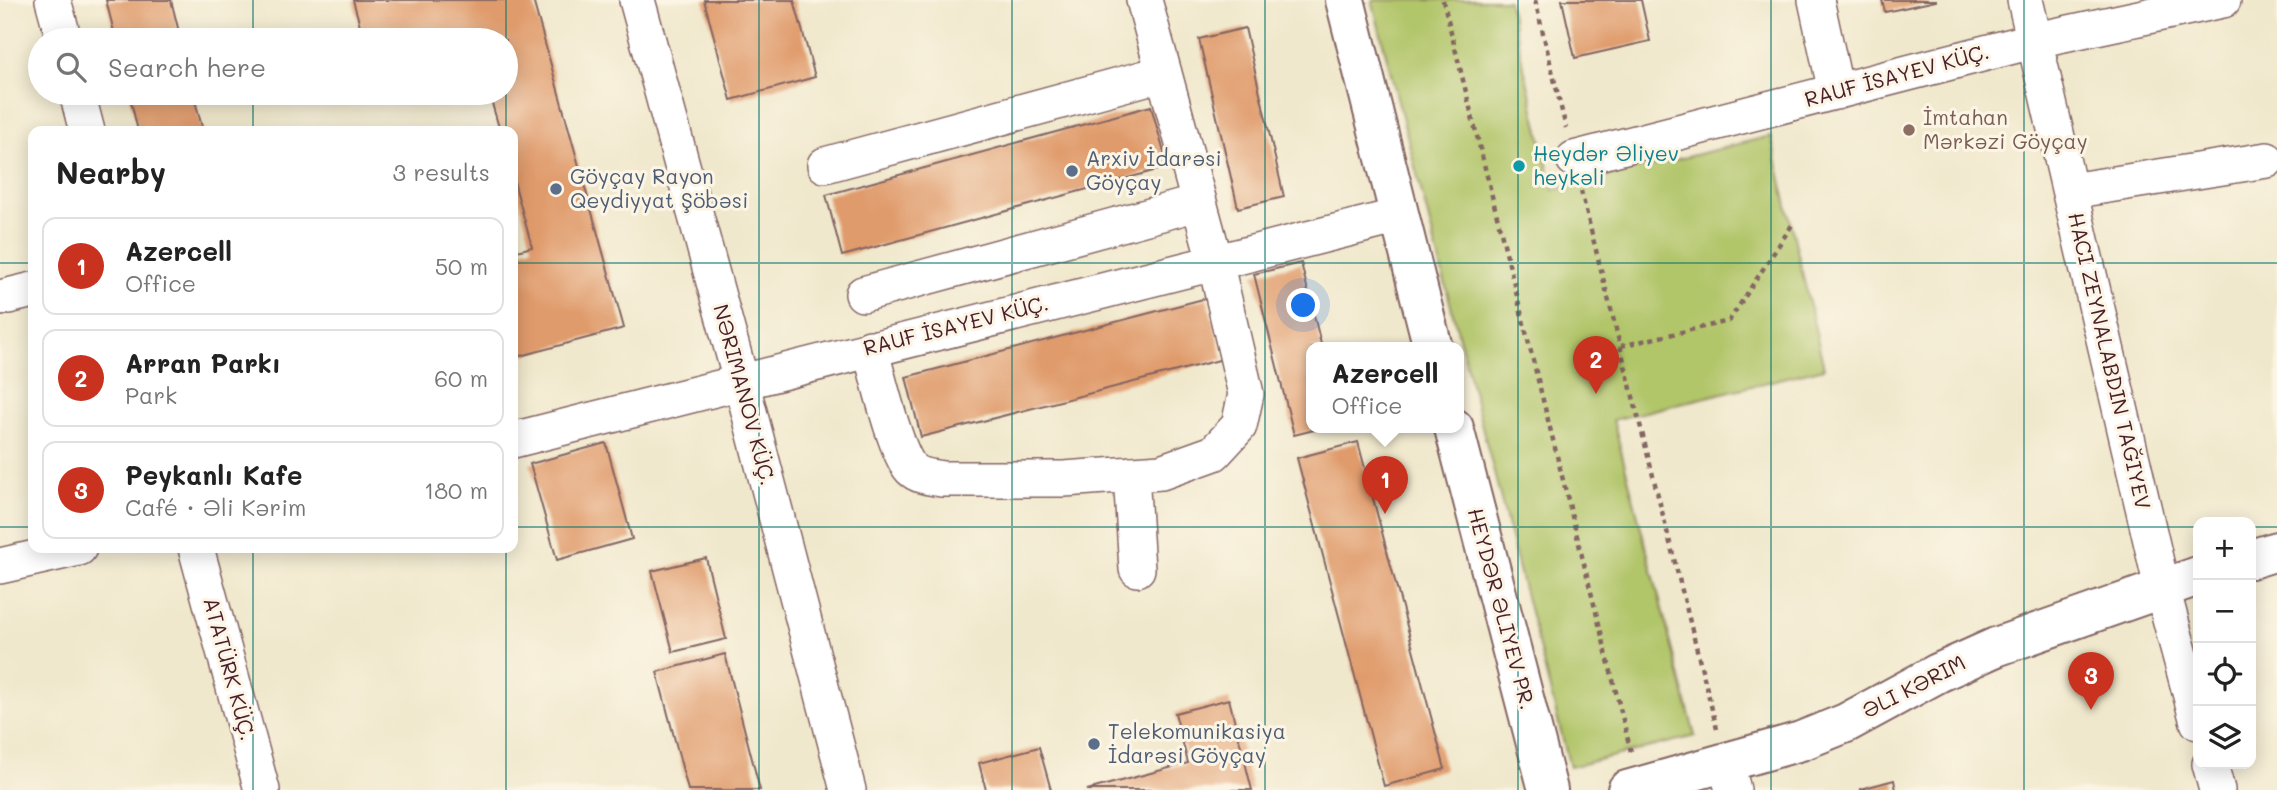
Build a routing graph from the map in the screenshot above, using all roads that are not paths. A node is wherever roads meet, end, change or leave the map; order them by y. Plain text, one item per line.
1 (53, 0) edge
2 (637, 0) edge
3 (1144, 0) edge
4 (1345, 0) edge
5 (1816, 0) edge
6 (2025, 0) edge
7 (2223, 0) edge
8 (61, 28) edge
9 (2036, 40) junction
10 (1164, 73) junction
11 (1836, 92) junction
12 (80, 105) edge
13 (87, 126) edge
14 (1574, 159) road end
15 (2267, 160) dead end
16 (825, 165) dead end
17 (2070, 191) junction
18 (1198, 203) junction
19 (1399, 216) junction
20 (1215, 261) junction
21 (28, 291) edge
22 (863, 294) dead end
23 (0, 298) edge
24 (1431, 342) edge
25 (870, 348) junction
26 (741, 381) junction
27 (1455, 433) edge
28 (518, 439) edge
29 (1131, 474) junction
30 (2277, 551) edge
31 (57, 553) edge
32 (197, 553) edge
33 (2256, 557) edge
34 (0, 566) edge
35 (1137, 569) dead end
36 (2193, 578) edge
37 (2162, 588) junction
38 (2194, 706) edge
39 (2211, 769) edge
40 (1730, 777) edge
41 (262, 790) edge
42 (848, 790) edge
43 (1548, 790) edge
44 (1627, 790) edge
45 (2217, 790) edge

1 - 8 street
2 - 26 street, NƏRIMANOV KÜÇ.
3 - 10 street
4 - 19 main road
5 - 11 street
6 - 9 street
7 - 9 street, RAUF İSAYEV KÜÇ.
9 - 11 street, RAUF İSAYEV KÜÇ.
9 - 17 street
10 - 16 street
10 - 18 street
11 - 14 street, RAUF İSAYEV KÜÇ.
12 - 13 street
15 - 17 street
17 - 37 street
18 - 20 street
18 - 22 street
19 - 20 street, RAUF İSAYEV KÜÇ.
19 - 24 main road
20 - 25 street, RAUF İSAYEV KÜÇ.
20 - 29 street
21 - 23 street
25 - 26 street, RAUF İSAYEV KÜÇ.
25 - 29 street
26 - 28 street, RAUF İSAYEV KÜÇ.
26 - 42 street, NƏRIMANOV KÜÇ.
27 - 43 main road, HEYDƏR ƏLIYEV PR.
29 - 35 street
30 - 33 main road
31 - 34 street
32 - 41 street, ATATÜRK KÜÇ.
36 - 37 main road, ƏLI KƏRIM
37 - 38 street
37 - 40 main road, ƏLI KƏRIM
39 - 45 street
40 - 44 main road, ƏLI KƏRIM

